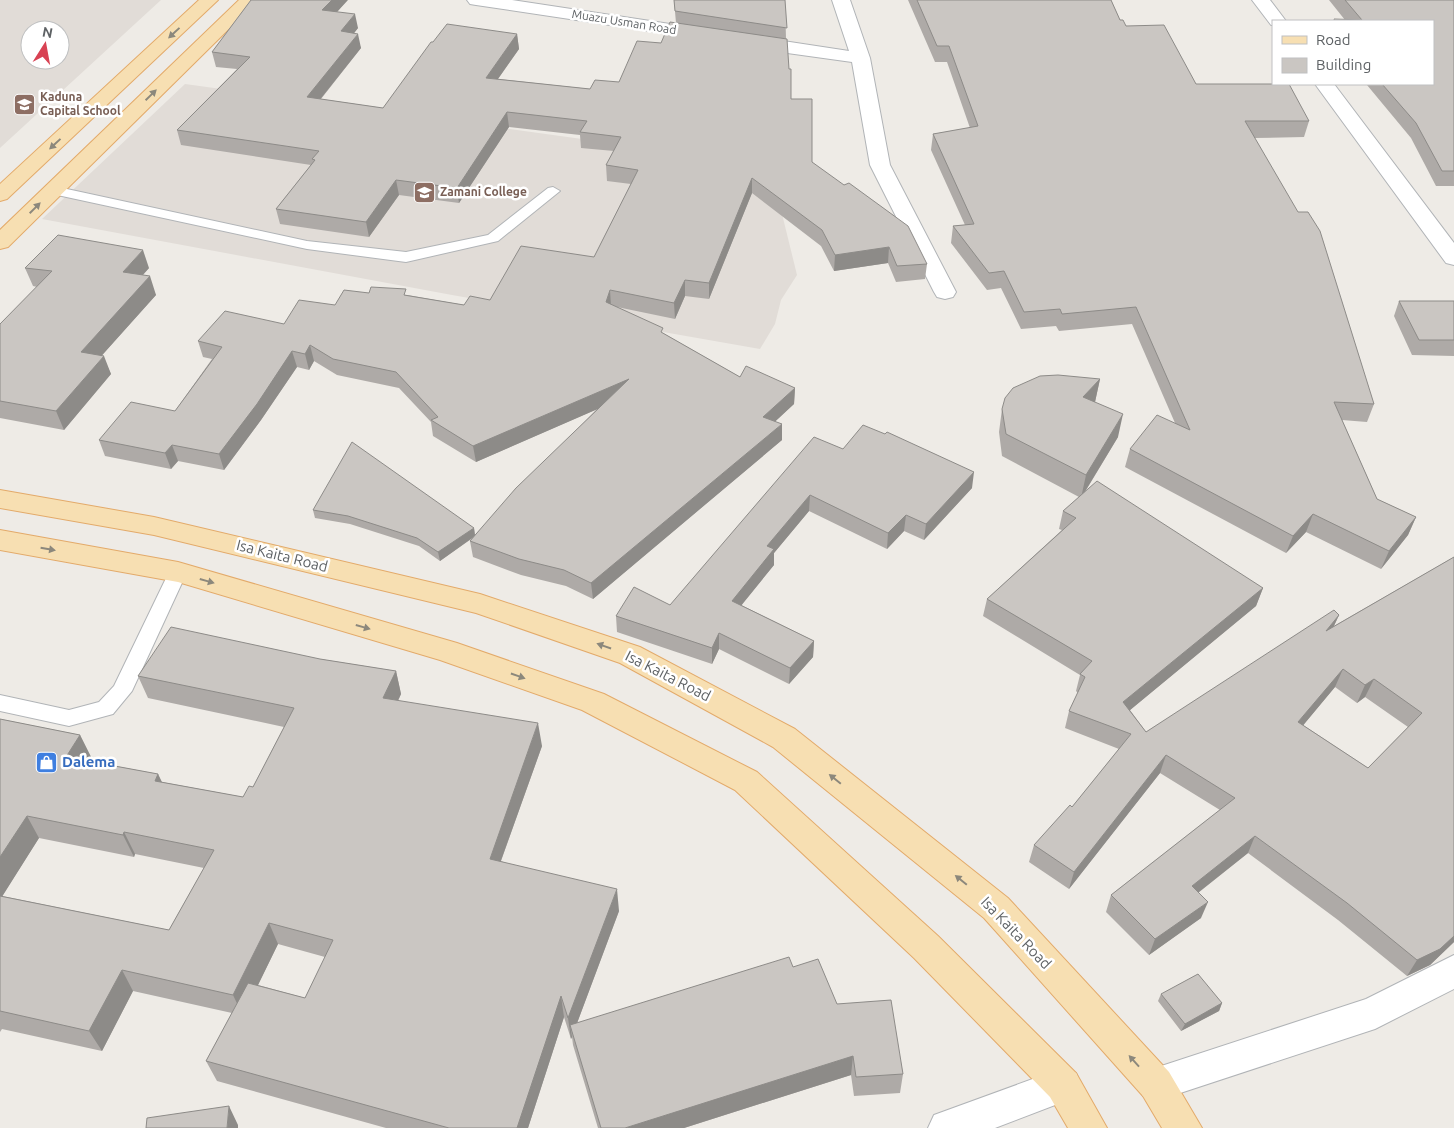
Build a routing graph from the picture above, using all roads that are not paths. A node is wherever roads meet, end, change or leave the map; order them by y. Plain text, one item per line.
1 (209, 0) edge
2 (249, 0) edge
3 (476, 0) edge
4 (841, 0) edge
5 (1261, 0) edge
6 (1276, 20) edge
7 (861, 58) junction
8 (1325, 85) edge
9 (53, 190) junction
10 (553, 191) dead end
11 (0, 196) edge
12 (0, 242) edge
13 (1454, 258) edge
14 (945, 292) dead end
15 (0, 499) edge
16 (0, 540) edge
17 (178, 572) junction
18 (0, 703) edge
19 (1454, 971) edge
20 (1156, 1084) junction
21 (1063, 1085) junction
22 (947, 1128) edge
23 (1088, 1128) edge
24 (1183, 1128) edge

1 -> 11 main road
9 -> 2 main road
3 - 7 street, Muazu Usman Road
4 - 7 street
5 - 6 street
7 - 14 street
8 - 13 street
9 - 10 lane
12 -> 9 main road
20 -> 15 main road, Isa Kaita Road
16 -> 17 main road
17 - 18 lane
17 -> 21 main road
19 - 20 street
20 - 24 main road, Isa Kaita Road
21 - 22 street
21 - 23 main road

